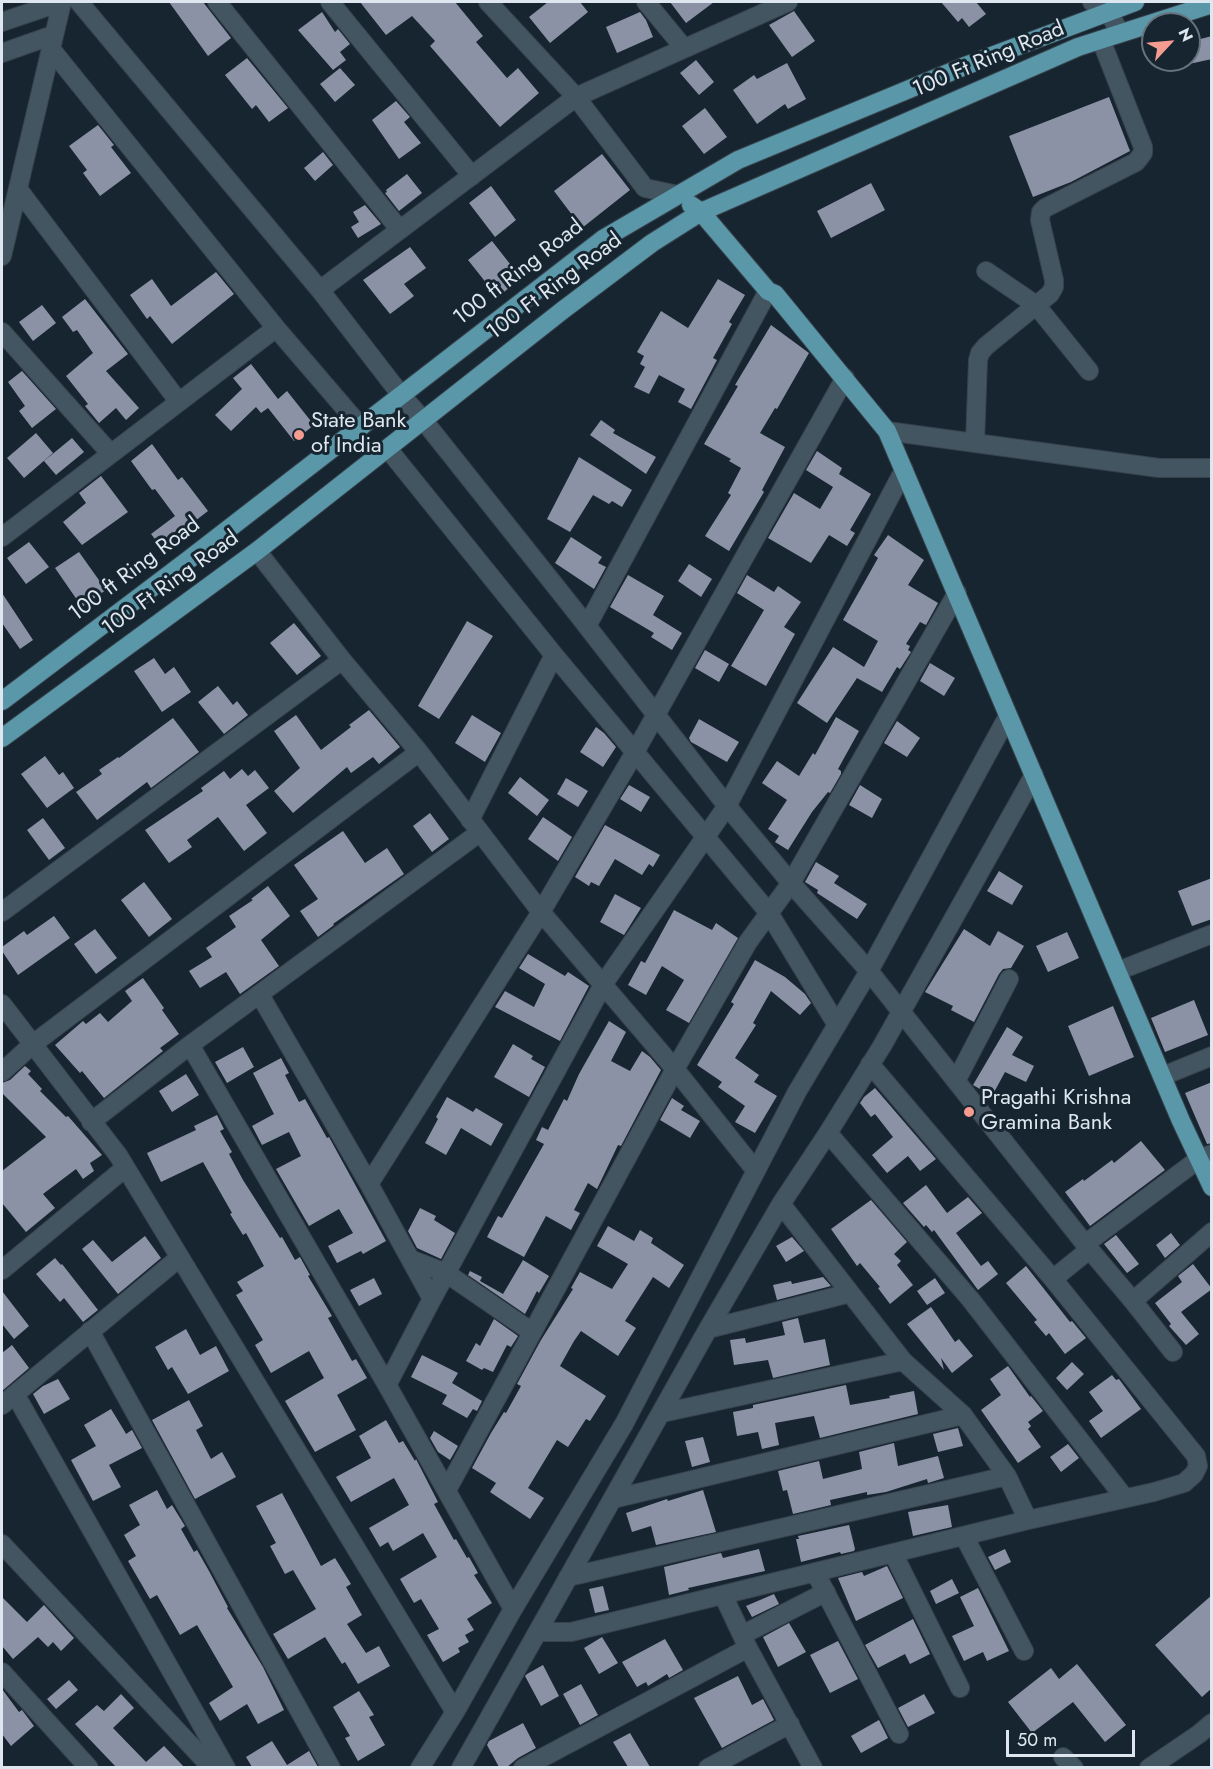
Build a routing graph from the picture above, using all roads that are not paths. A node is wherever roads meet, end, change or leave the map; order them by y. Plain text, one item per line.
1 (62, 2) edge
2 (79, 2) edge
3 (217, 2) edge
4 (330, 2) edge
5 (488, 2) edge
6 (646, 2) edge
7 (1135, 2) edge
8 (776, 4) edge
9 (1212, 4) edge
10 (1100, 6) edge
11 (2, 22) edge
12 (1120, 33) junction
13 (1101, 40) junction
14 (52, 42) junction
15 (684, 48) junction
16 (2, 53) edge
17 (576, 97) junction
18 (472, 176) junction
19 (18, 189) junction
20 (678, 195) junction
21 (701, 212) junction
22 (400, 230) junction
23 (2, 256) edge
24 (986, 270) dead end
25 (320, 290) junction
26 (768, 291) junction
27 (1036, 305) junction
28 (276, 328) junction
29 (2, 332) edge
30 (1089, 371) dead end
31 (845, 378) junction
32 (401, 395) junction
33 (179, 402) junction
34 (424, 421) junction
35 (361, 427) junction
36 (887, 431) junction
37 (975, 443) junction
38 (388, 448) junction
39 (111, 454) junction
40 (1212, 468) edge
41 (904, 470) junction
42 (2, 537) edge
43 (257, 551) junction
44 (957, 593) junction
45 (587, 626) junction
46 (554, 655) junction
47 (342, 660) junction
48 (2, 702) edge
49 (657, 716) junction
50 (1008, 716) junction
51 (2, 738) edge
52 (419, 752) junction
53 (635, 752) junction
54 (1034, 775) junction
55 (727, 806) junction
56 (474, 827) junction
57 (706, 836) junction
58 (791, 883) junction
59 (2, 912) edge
60 (541, 912) junction
61 (769, 913) junction
62 (1212, 934) edge
63 (1118, 971) junction
64 (865, 977) junction
65 (1010, 979) dead end
66 (604, 983) junction
67 (260, 995) junction
68 (2, 1004) edge
69 (898, 1017) junction
70 (837, 1025) junction
71 (33, 1044) junction
72 (190, 1045) junction
73 (1212, 1056) edge
74 (870, 1064) junction
75 (675, 1069) junction
76 (2, 1072) edge
77 (1162, 1076) junction
78 (956, 1081) junction
79 (92, 1122) junction
80 (828, 1133) junction
81 (1205, 1157) edge
82 (124, 1168) junction
83 (756, 1171) junction
84 (369, 1184) junction
85 (1212, 1187) edge
86 (781, 1204) junction
87 (1212, 1232) edge
88 (179, 1258) junction
89 (410, 1259) junction
90 (1075, 1260) junction
91 (2, 1270) edge
92 (446, 1273) junction
93 (850, 1293) junction
94 (432, 1299) junction
95 (1134, 1300) junction
96 (708, 1329) junction
97 (90, 1332) junction
98 (532, 1332) junction
99 (1173, 1352) dead end
100 (903, 1361) junction
101 (387, 1385) junction
102 (8, 1400) edge
103 (662, 1413) junction
104 (963, 1415) junction
105 (1007, 1476) junction
106 (447, 1490) junction
107 (1124, 1497) junction
108 (613, 1499) junction
109 (1028, 1520) junction
110 (964, 1536) junction
111 (2, 1544) edge
112 (894, 1553) junction
113 (816, 1572) junction
114 (568, 1578) junction
115 (826, 1593) junction
116 (723, 1595) junction
117 (513, 1609) junction
118 (539, 1632) junction
119 (745, 1641) junction
120 (1024, 1651) dead end
121 (2, 1672) edge
122 (960, 1688) dead end
123 (455, 1712) junction
124 (790, 1724) junction
125 (1205, 1729) edge
126 (899, 1734) dead end
127 (89, 1767) edge
128 (212, 1767) edge
129 (226, 1767) edge
130 (331, 1767) edge
131 (420, 1767) edge
132 (461, 1767) edge
133 (523, 1767) edge
134 (708, 1767) edge
135 (813, 1767) edge
136 (1149, 1767) edge

1 - 11 street
1 - 14 street
2 - 25 street
3 - 22 street
4 - 18 street
5 - 17 street
6 - 15 street
7 - 10 main road, 100 ft Ring Road
8 - 15 street
9 - 12 main road, 100 Ft Ring Road
10 - 12 street
10 - 20 main road, 100 ft Ring Road
12 - 13 main road, 100 Ft Ring Road
13 - 21 main road, 100 Ft Ring Road
13 - 27 street
14 - 16 street
14 - 19 street
14 - 28 street
15 - 17 street
17 - 18 street
17 - 20 street
18 - 22 street
19 - 23 street
19 - 33 street
20 - 21 main road
20 - 32 main road, 100 ft Ring Road
21 - 26 main road
21 - 34 main road, 100 Ft Ring Road
22 - 25 street
24 - 27 street
25 - 32 street
26 - 31 main road
26 - 45 street
27 - 30 street
27 - 37 street
28 - 33 street
28 - 35 street
29 - 39 street
31 - 36 main road
31 - 49 street
32 - 34 street
32 - 35 main road, 100 ft Ring Road
33 - 39 street
34 - 38 main road, 100 Ft Ring Road
34 - 45 street
35 - 48 main road, 100 ft Ring Road
36 - 37 street
36 - 41 main road
37 - 40 street
38 - 43 main road, 100 Ft Ring Road
38 - 46 street
39 - 42 street
41 - 44 main road
41 - 55 street
43 - 47 street
43 - 51 main road, 100 Ft Ring Road
44 - 50 main road
44 - 58 street
45 - 49 street
46 - 53 street
46 - 56 street
47 - 52 street
47 - 59 street
49 - 53 street
49 - 55 street
50 - 54 main road
50 - 64 street
52 - 56 street
52 - 71 street
53 - 57 street
53 - 60 street
54 - 63 main road
54 - 69 street
55 - 57 street
55 - 58 street
56 - 60 street
56 - 67 street
57 - 61 street
57 - 66 street
58 - 61 street
58 - 64 street
60 - 66 street
60 - 84 street
61 - 70 street
61 - 75 street
62 - 63 street
63 - 77 main road
64 - 69 street
64 - 70 street
65 - 78 street
66 - 75 street
66 - 92 street
67 - 72 street
67 - 84 street
68 - 71 street
69 - 74 street
69 - 78 street
70 - 83 street
71 - 76 street
71 - 79 street
72 - 79 street
72 - 101 street
73 - 77 street
74 - 80 street
74 - 90 street
75 - 83 street
75 - 98 street
77 - 81 main road
78 - 90 street
79 - 82 street
80 - 86 street
80 - 107 street
81 - 85 main road
81 - 90 street
82 - 88 street
82 - 91 street
83 - 117 street
84 - 89 street
86 - 93 street
86 - 96 street
87 - 95 street
88 - 97 street
88 - 123 street
89 - 92 street
89 - 94 street
90 - 95 street
90 - 107 street
92 - 94 street
92 - 98 street
93 - 96 street
93 - 100 street
94 - 101 street
95 - 99 street
96 - 103 street
97 - 102 street
97 - 130 street
98 - 106 street
100 - 103 street
100 - 104 street
101 - 106 street
102 - 129 street
103 - 108 street
104 - 105 street
104 - 108 street
105 - 109 street
105 - 114 street
106 - 117 street
107 - 109 street
108 - 114 street
109 - 110 street
110 - 112 street
110 - 120 street
111 - 128 street
112 - 113 street
112 - 122 street
113 - 115 street
113 - 116 street
114 - 118 street
115 - 119 street
115 - 126 street
116 - 118 street
116 - 119 street
117 - 123 street
118 - 132 street
119 - 124 street
119 - 133 street
121 - 127 street
123 - 131 street
124 - 134 street
124 - 135 street
125 - 136 street

